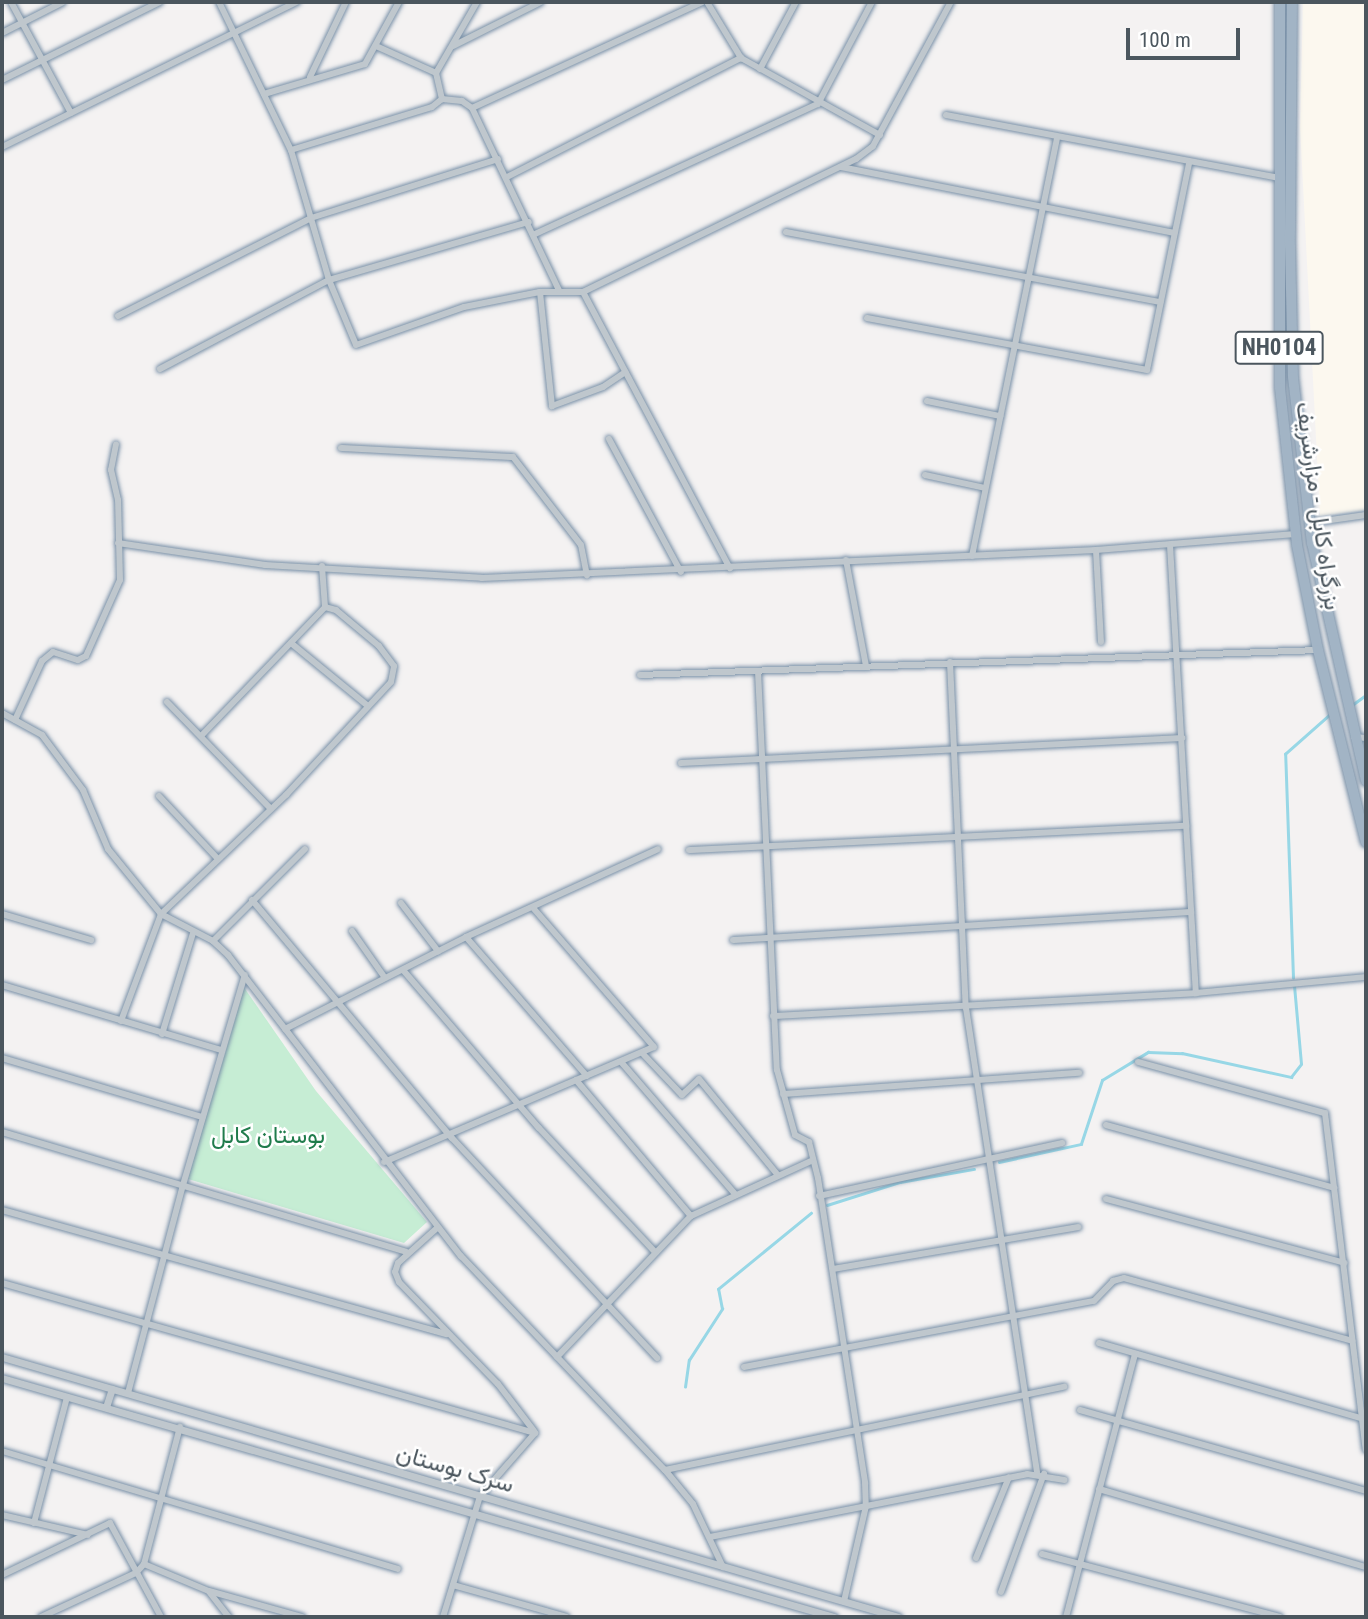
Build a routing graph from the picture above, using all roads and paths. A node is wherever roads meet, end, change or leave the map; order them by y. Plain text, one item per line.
1 (10, 2) edge
2 (63, 2) edge
3 (160, 2) edge
4 (219, 2) edge
5 (297, 2) edge
6 (346, 2) edge
7 (399, 2) edge
8 (477, 2) edge
9 (541, 2) edge
10 (702, 2) edge
11 (711, 2) edge
12 (796, 2) edge
13 (872, 2) edge
14 (950, 2) edge
15 (1280, 2) edge
16 (1292, 2) edge
17 (22, 23) junction
18 (234, 30) junction
19 (2, 33) edge
20 (1280, 35) junction
21 (1292, 35) junction
22 (376, 46) junction
23 (453, 46) junction
24 (741, 58) junction
25 (42, 61) junction
26 (760, 69) junction
27 (436, 73) junction
28 (310, 77) junction
29 (2, 80) edge
30 (264, 94) junction
31 (442, 99) junction
32 (818, 104) junction
33 (472, 108) junction
34 (71, 113) junction
35 (946, 115) dead end
36 (1279, 123) junction
37 (1291, 124) junction
38 (880, 135) junction
39 (1057, 138) junction
40 (2, 147) edge
41 (291, 150) junction
42 (498, 159) junction
43 (1189, 163) junction
44 (839, 166) junction
45 (507, 177) junction
46 (1278, 178) junction
47 (1042, 207) junction
48 (311, 218) junction
49 (529, 222) junction
50 (786, 232) dead end
51 (1175, 233) junction
52 (535, 234) junction
53 (1027, 278) junction
54 (329, 280) junction
55 (559, 290) junction
56 (540, 292) junction
57 (583, 292) junction
58 (1161, 302) junction
59 (1292, 309) junction
60 (1279, 310) junction
61 (118, 316) dead end
62 (867, 318) dead end
63 (1014, 348) junction
64 (160, 369) dead end
65 (625, 372) junction
66 (927, 401) dead end
67 (1000, 416) junction
68 (610, 439) dead end
69 (116, 444) dead end
70 (341, 448) dead end
71 (925, 475) dead end
72 (985, 488) junction
73 (1366, 515) edge
74 (1309, 523) junction
75 (1295, 534) junction
76 (118, 543) junction
77 (1312, 543) junction
78 (1170, 545) junction
79 (1297, 545) junction
80 (1096, 550) junction
81 (972, 556) junction
82 (846, 560) junction
83 (322, 566) junction
84 (730, 568) junction
85 (681, 572) junction
86 (587, 575) junction
87 (326, 607) junction
88 (1331, 638) junction
89 (1101, 642) dead end
90 (291, 643) junction
91 (1317, 645) junction
92 (1178, 654) junction
93 (950, 662) junction
94 (866, 666) junction
95 (758, 671) junction
96 (640, 675) dead end
97 (167, 702) dead end
98 (368, 706) junction
99 (2, 713) edge
100 (15, 720) junction
101 (202, 735) junction
102 (1354, 737) junction
103 (1182, 738) junction
104 (1366, 738) edge
105 (952, 747) junction
106 (762, 760) junction
107 (681, 763) dead end
108 (1366, 781) edge
109 (159, 796) dead end
110 (271, 809) junction
111 (1186, 826) junction
112 (958, 838) junction
113 (1366, 842) edge
114 (305, 849) dead end
115 (658, 849) dead end
116 (765, 849) junction
117 (689, 850) dead end
118 (218, 859) junction
119 (252, 900) junction
120 (401, 903) dead end
121 (534, 909) junction
122 (1191, 912) junction
123 (2, 914) edge
124 (161, 914) junction
125 (965, 923) junction
126 (352, 931) dead end
127 (194, 933) junction
128 (466, 937) junction
129 (771, 937) junction
130 (91, 940) dead end
131 (733, 940) dead end
132 (213, 941) junction
133 (438, 951) junction
134 (403, 970) junction
135 (245, 975) junction
136 (1366, 976) edge
137 (385, 978) junction
138 (2, 985) edge
139 (1196, 993) junction
140 (335, 1002) junction
141 (966, 1008) junction
142 (774, 1016) junction
143 (121, 1021) junction
144 (285, 1029) junction
145 (162, 1034) junction
146 (222, 1051) junction
147 (644, 1055) junction
148 (2, 1058) edge
149 (1138, 1062) dead end
150 (621, 1063) junction
151 (1079, 1073) dead end
152 (587, 1076) junction
153 (576, 1080) junction
154 (975, 1081) junction
155 (783, 1094) junction
156 (521, 1104) junction
157 (203, 1117) junction
158 (1106, 1125) dead end
159 (2, 1132) edge
160 (448, 1132) junction
161 (1062, 1143) dead end
162 (985, 1157) junction
163 (811, 1161) junction
164 (384, 1162) junction
165 (777, 1174) junction
166 (183, 1185) junction
167 (1334, 1188) junction
168 (735, 1194) junction
169 (819, 1196) junction
170 (1106, 1199) dead end
171 (2, 1210) edge
172 (691, 1216) junction
173 (1079, 1227) dead end
174 (437, 1228) junction
175 (1002, 1240) junction
176 (654, 1251) junction
177 (406, 1252) junction
178 (164, 1257) junction
179 (1345, 1263) junction
180 (833, 1269) junction
181 (2, 1283) edge
182 (608, 1305) junction
183 (1014, 1318) junction
184 (146, 1325) junction
185 (447, 1334) junction
186 (1352, 1341) junction
187 (1099, 1343) dead end
188 (844, 1351) junction
189 (1135, 1354) junction
190 (2, 1357) edge
191 (557, 1357) junction
192 (657, 1358) dead end
193 (744, 1367) dead end
194 (2, 1378) edge
195 (1064, 1387) dead end
196 (112, 1389) junction
197 (128, 1393) junction
198 (1026, 1394) junction
199 (68, 1397) junction
200 (107, 1407) junction
201 (1080, 1410) dead end
202 (1364, 1418) edge
203 (1117, 1420) junction
204 (180, 1427) junction
205 (856, 1428) junction
206 (535, 1433) junction
207 (1366, 1450) edge
208 (2, 1451) edge
209 (50, 1465) junction
210 (665, 1470) junction
211 (1040, 1474) junction
212 (1009, 1477) junction
213 (1065, 1480) dead end
214 (1099, 1489) junction
215 (1366, 1491) edge
216 (480, 1496) junction
217 (163, 1497) junction
218 (866, 1506) junction
219 (475, 1512) junction
220 (2, 1515) edge
221 (33, 1523) junction
222 (88, 1535) junction
223 (710, 1537) junction
224 (1042, 1554) dead end
225 (976, 1558) dead end
226 (1079, 1563) junction
227 (144, 1564) junction
228 (1366, 1566) edge
229 (723, 1567) junction
230 (398, 1569) dead end
231 (135, 1573) junction
232 (2, 1575) edge
233 (453, 1585) junction
234 (209, 1591) junction
235 (1001, 1592) dead end
236 (844, 1601) junction
237 (41, 1617) edge
238 (160, 1617) edge
239 (229, 1617) edge
240 (302, 1617) edge
241 (443, 1617) edge
242 (567, 1617) edge
243 (835, 1617) edge
244 (898, 1617) edge
245 (1066, 1617) edge
246 (1280, 1617) edge

1 - 17 street
2 - 17 street
3 - 25 street
4 - 18 street
5 - 18 street
6 - 28 street
7 - 22 street
8 - 23 street
9 - 23 street
10 - 33 street
11 - 24 street
12 - 26 street
13 - 32 street
14 - 38 street
15 - 20 highway, بزرگراه کابل - مزارشریف / NH0104
16 - 21 highway, بزرگراه کابل - مزارشریف / NH0104
17 - 19 street
17 - 25 street
18 - 30 street
18 - 34 street
20 - 21 highway
20 - 36 highway, بزرگراه کابل - مزارشریف / NH0104
21 - 37 highway, بزرگراه کابل - مزارشریف / NH0104
22 - 27 street
22 - 28 street
23 - 27 street
24 - 26 street
24 - 45 street
25 - 29 street
25 - 34 street
26 - 32 street
27 - 31 street
28 - 30 street
30 - 41 street
31 - 33 street
31 - 41 street
32 - 38 street
32 - 52 street
33 - 42 street
34 - 40 street
35 - 39 street
36 - 37 highway
36 - 46 highway, بزرگراه کابل - مزارشریف / NH0104
37 - 59 highway, بزرگراه کابل - مزارشریف / NH0104
38 - 44 street
39 - 43 street
39 - 47 street
41 - 48 street
42 - 45 street
42 - 48 street
43 - 46 street
43 - 51 street
44 - 47 street
44 - 57 street
45 - 49 street
46 - 60 highway, بزرگراه کابل - مزارشریف / NH0104
47 - 51 street
47 - 53 street
48 - 54 street
48 - 61 street
49 - 52 street
49 - 54 street
50 - 53 street
51 - 58 street
52 - 55 street
53 - 58 street
53 - 63 street
54 - 56 street
54 - 64 street
55 - 56 street
55 - 57 street
56 - 65 street
57 - 65 street
58 - 63 street
59 - 60 highway
59 - 74 highway, بزرگراه کابل - مزارشریف / NH0104
60 - 75 highway, بزرگراه کابل - مزارشریف / NH0104
62 - 63 street
63 - 67 street
65 - 84 street
66 - 67 street
67 - 72 street
68 - 85 street
69 - 76 street
70 - 86 street
71 - 72 street
72 - 81 street
73 - 74 street
74 - 77 highway, بزرگراه کابل - مزارشریف / NH0104
75 - 78 street
75 - 79 highway, بزرگراه کابل - مزارشریف / NH0104
76 - 83 street
76 - 100 street
77 - 79 highway
77 - 88 highway, بزرگراه کابل - مزارشریف / NH0104
78 - 80 street
78 - 92 street
79 - 91 highway, بزرگراه کابل - مزارشریف / NH0104
80 - 81 street
80 - 89 street
81 - 82 street
82 - 84 street
82 - 94 street
83 - 86 street
83 - 87 street
84 - 85 street
85 - 86 street
87 - 90 street
87 - 98 street
88 - 91 highway
88 - 102 highway, بزرگراه کابل - مزارشریف / NH0104
90 - 98 street
90 - 101 street
91 - 92 street
91 - 113 highway, بزرگراه کابل - مزارشریف / NH0104
92 - 93 street
92 - 103 street
93 - 94 street
93 - 105 street
94 - 95 street
95 - 96 street
95 - 106 street
97 - 101 street
98 - 110 street
99 - 100 street
100 - 124 street
101 - 110 street
102 - 104 street
102 - 108 highway, NH0104
103 - 105 street
103 - 111 street
105 - 106 street
105 - 112 street
106 - 107 street
106 - 116 street
109 - 118 street
110 - 118 street
111 - 112 street
111 - 122 street
112 - 116 street
112 - 125 street
114 - 119 street
115 - 121 street
116 - 117 street
116 - 129 street
118 - 124 street
119 - 132 street
119 - 140 street
120 - 133 street
121 - 128 street
121 - 147 street
122 - 125 street
122 - 139 street
123 - 130 street
124 - 127 street
124 - 143 street
125 - 129 street
125 - 141 street
126 - 137 street
127 - 132 street
127 - 145 street
128 - 133 street
128 - 152 street
129 - 131 street
129 - 142 street
132 - 135 street
133 - 134 street
134 - 137 street
134 - 156 street
135 - 144 street
135 - 146 street
136 - 139 street
137 - 140 street
138 - 143 street
139 - 141 street
140 - 144 street
140 - 160 street
141 - 142 street
141 - 154 street
142 - 155 street
143 - 145 street
144 - 164 street
145 - 146 street
146 - 157 street
147 - 150 street
147 - 165 street
148 - 157 street
149 - 167 street
150 - 152 street
150 - 168 street
151 - 154 street
152 - 153 street
153 - 156 street
153 - 172 street
154 - 155 street
154 - 162 street
155 - 163 street
156 - 160 street
156 - 176 street
157 - 166 street
158 - 167 street
159 - 166 street
160 - 164 street
160 - 182 street
161 - 162 street
162 - 169 street
162 - 175 street
163 - 165 street
163 - 169 street
164 - 174 street
165 - 168 street
166 - 177 street
166 - 178 street
167 - 179 street
168 - 172 street
169 - 180 street
170 - 179 street
171 - 178 street
172 - 176 street
173 - 175 street
174 - 177 street
174 - 191 street
175 - 180 street
175 - 183 street
176 - 182 street
177 - 185 street
178 - 184 street
178 - 185 street
179 - 186 street
180 - 188 street
181 - 184 street
182 - 191 street
182 - 192 street
183 - 186 street
183 - 188 street
183 - 198 street
184 - 197 street
184 - 206 street
185 - 206 street
186 - 202 street
187 - 189 street
188 - 193 street
188 - 205 street
189 - 202 street
189 - 203 street
190 - 196 street, سرک بوستان
191 - 210 street
194 - 199 street, سرک بوستان
195 - 198 street
196 - 197 street, سرک بوستان
196 - 200 street
197 - 216 street, سرک بوستان
198 - 205 street
198 - 211 street
199 - 200 street, سرک بوستان
199 - 209 street
200 - 204 street, سرک بوستان
201 - 203 street
202 - 207 street
203 - 214 street
203 - 215 street
204 - 217 street
204 - 219 street, سرک بوستان
205 - 210 street
205 - 218 street
206 - 216 street
208 - 209 street
209 - 217 street
209 - 221 street
210 - 223 street
211 - 212 street
211 - 213 street
211 - 235 street
212 - 218 street
212 - 225 street
214 - 226 street
214 - 228 street
216 - 219 street
216 - 229 street, سرک بوستان
217 - 227 street
217 - 230 street
218 - 223 street
218 - 236 street
219 - 233 street
219 - 243 street, سرک بوستان
220 - 221 street
221 - 222 street
222 - 231 street
222 - 232 street
223 - 229 street
224 - 226 street
226 - 245 street
226 - 246 street
227 - 231 street
227 - 234 street
229 - 236 street, سرک بوستان
231 - 237 street
231 - 238 street
233 - 241 street
233 - 242 street
234 - 239 street
234 - 240 street
236 - 244 street, سرک بوستان

